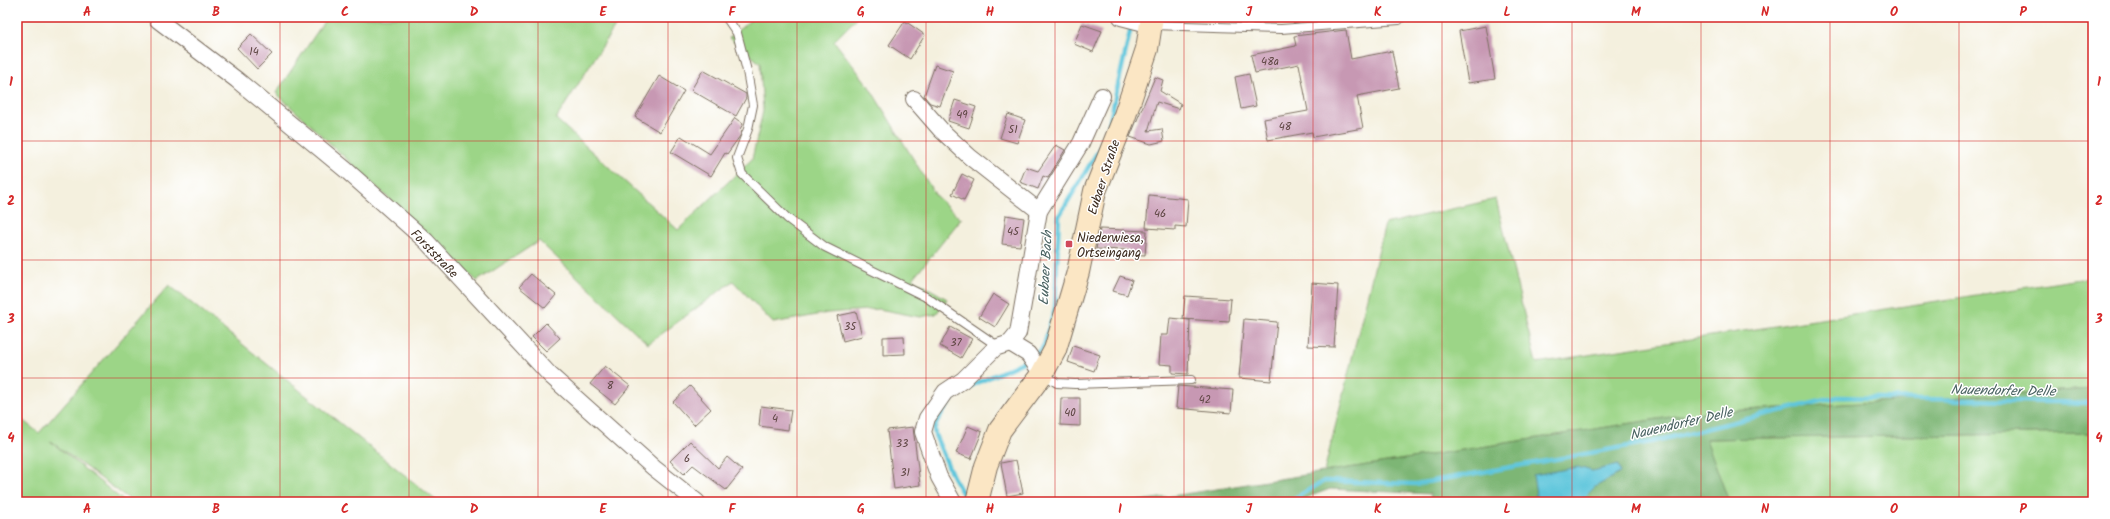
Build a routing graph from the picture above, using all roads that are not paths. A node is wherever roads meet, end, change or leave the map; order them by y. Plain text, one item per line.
1 (726, 17) edge
2 (158, 20) dead end
3 (1138, 20) edge
4 (1399, 20) dead end
5 (1102, 96) dead end
6 (914, 99) dead end
7 (1039, 211) junction
8 (1005, 345) junction
9 (1034, 364) junction
10 (1191, 380) dead end
11 (697, 502) edge
12 (953, 502) edge
13 (977, 502) edge

1 - 8 lane
2 - 11 street, Forststraße
3 - 4 lane
3 - 9 street, Eubaer Straße
5 - 7 street
6 - 7 street
7 - 8 street
8 - 9 street
8 - 12 street
9 - 10 lane
9 - 13 street, Eubaer Straße

